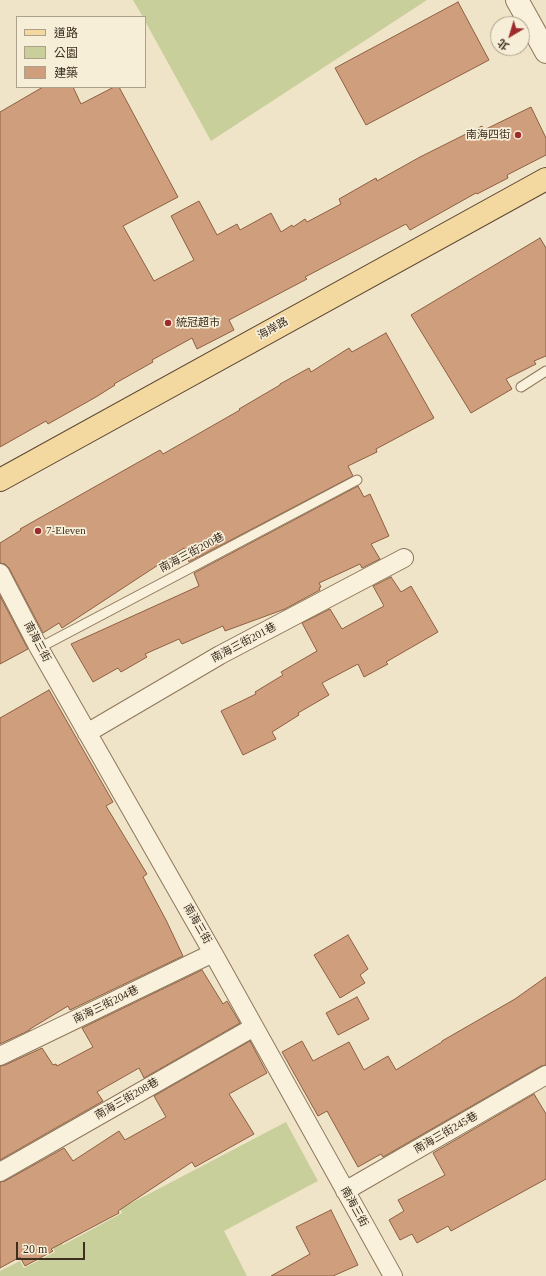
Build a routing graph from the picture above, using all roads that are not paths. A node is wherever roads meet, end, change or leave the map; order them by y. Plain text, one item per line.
1 (517, 0) edge
2 (546, 52) edge
3 (546, 179) edge
4 (546, 371) edge
5 (521, 387) dead end
6 (0, 480) edge
7 (357, 480) dead end
8 (404, 558) dead end
9 (0, 573) edge
10 (39, 648) junction
11 (87, 732) junction
12 (213, 953) junction
13 (254, 1027) junction
14 (0, 1056) edge
15 (546, 1075) edge
16 (0, 1172) edge
17 (345, 1191) junction
18 (393, 1276) edge

1 - 2 street
3 - 6 main road, 海岸路
4 - 5 lane
7 - 10 lane, 南海三街200巷
8 - 11 street, 南海三街201巷
9 - 10 street, 南海三街
10 - 11 street, 南海三街
11 - 12 street, 南海三街
12 - 13 street, 南海三街
12 - 14 street, 南海三街204巷
13 - 16 street, 南海三街208巷
13 - 17 street, 南海三街
15 - 17 street, 南海三街245巷
17 - 18 street, 南海三街

